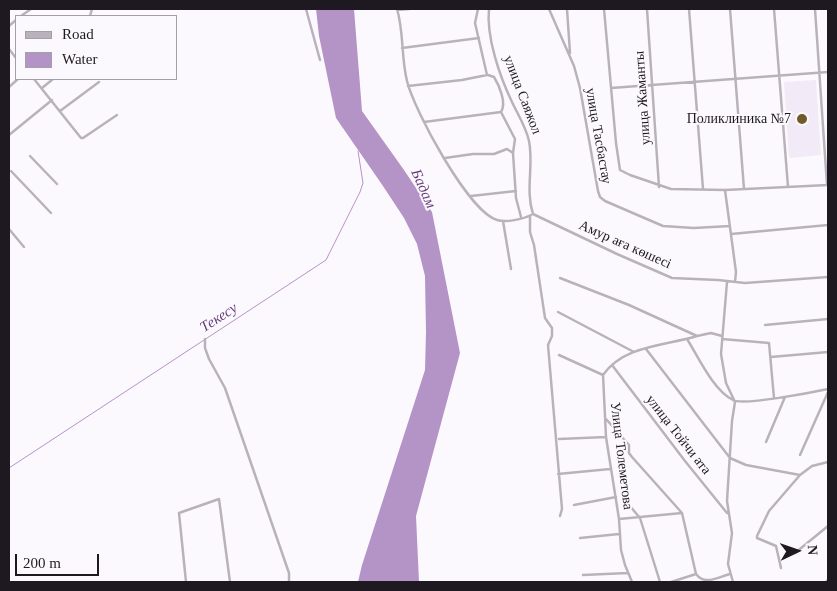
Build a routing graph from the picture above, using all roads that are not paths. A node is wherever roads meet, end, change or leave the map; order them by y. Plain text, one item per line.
1 (306, 9) edge
2 (397, 9) edge
3 (409, 9) edge
4 (478, 9) edge
5 (489, 9) edge
6 (549, 9) edge
7 (567, 9) edge
8 (604, 9) edge
9 (647, 9) edge
10 (689, 9) edge
11 (730, 9) edge
12 (774, 9) edge
13 (815, 9) edge
14 (479, 38) junction
15 (402, 48) junction
16 (570, 55) junction
17 (320, 60) dead end
18 (820, 72) junction
19 (828, 72) edge
20 (486, 75) junction
21 (780, 76) junction
22 (735, 79) junction
23 (35, 80) edge
24 (52, 80) edge
25 (99, 82) dead end
26 (694, 82) junction
27 (653, 85) junction
28 (408, 86) junction
29 (42, 88) junction
30 (611, 88) junction
31 (52, 100) junction
32 (60, 111) junction
33 (501, 112) junction
34 (117, 116) dead end
35 (424, 122) junction
36 (9, 135) edge
37 (514, 152) junction
38 (30, 156) dead end
39 (445, 158) junction
40 (11, 171) dead end
41 (57, 184) dead end
42 (828, 185) edge
43 (659, 187) junction
44 (788, 187) junction
45 (703, 190) junction
46 (725, 190) junction
47 (744, 190) junction
48 (516, 191) junction
49 (471, 196) junction
50 (51, 213) dead end
51 (532, 215) junction
52 (521, 218) junction
53 (504, 221) junction
54 (828, 225) edge
55 (730, 226) junction
56 (9, 229) edge
57 (731, 234) junction
58 (24, 247) dead end
59 (511, 269) dead end
60 (828, 277) edge
61 (560, 278) dead end
62 (727, 281) junction
63 (735, 282) junction
64 (558, 312) dead end
65 (828, 319) edge
66 (765, 325) dead end
67 (697, 336) junction
68 (722, 337) junction
69 (205, 339) dead end
70 (687, 339) junction
71 (646, 349) junction
72 (634, 352) junction
73 (828, 352) edge
74 (559, 356) dead end
75 (771, 357) junction
76 (612, 365) junction
77 (603, 375) junction
78 (828, 391) edge
79 (786, 397) junction
80 (774, 398) junction
81 (735, 402) junction
82 (605, 418) junction
83 (606, 437) junction
84 (559, 440) dead end
85 (766, 442) dead end
86 (800, 455) dead end
87 (730, 458) junction
88 (828, 462) edge
89 (610, 469) junction
90 (558, 474) junction
91 (800, 475) junction
92 (616, 497) junction
93 (624, 499) dead end
94 (574, 505) dead end
95 (682, 513) junction
96 (560, 516) dead end
97 (730, 516) junction
98 (640, 518) junction
99 (619, 520) junction
100 (828, 526) edge
101 (619, 534) junction
102 (580, 538) dead end
103 (795, 554) dead end
104 (781, 568) dead end
105 (628, 573) junction
106 (696, 574) junction
107 (730, 574) junction
108 (583, 575) dead end
109 (186, 582) edge
110 (230, 582) edge
111 (289, 582) edge
112 (632, 582) edge
113 (660, 582) edge
114 (671, 582) edge
115 (733, 582) edge

1 - 17 street
2 - 3 street
2 - 15 street
4 - 14 street
5 - 51 street, улица Саяжол
6 - 16 street, улица Тасбастау
7 - 16 street
8 - 30 street
9 - 27 street, улица Жаманты
10 - 26 street
11 - 22 street
12 - 21 street
13 - 18 street
14 - 15 street
14 - 20 street
15 - 28 street
16 - 55 street, улица Тасбастау
18 - 19 street
18 - 21 street
18 - 42 street
20 - 28 street
20 - 33 street
21 - 22 street
21 - 44 street
22 - 26 street
22 - 47 street
23 - 29 street
24 - 29 street
25 - 32 street
26 - 27 street
26 - 45 street
27 - 30 street
27 - 43 street, улица Жаманты
28 - 35 street
29 - 31 street
30 - 43 street
31 - 32 street
31 - 36 street
32 - 34 street
33 - 35 street
33 - 37 street
35 - 39 street
37 - 39 street
37 - 48 street
38 - 41 street
39 - 49 street
40 - 50 street
42 - 44 street
43 - 45 street
44 - 47 street
45 - 46 street
46 - 47 street
46 - 55 street
48 - 49 street
48 - 52 street
49 - 53 street
51 - 52 street
51 - 62 street, Амур аға көшесі
51 - 90 street, улица Саяжол
52 - 53 street
53 - 59 street
54 - 57 street
55 - 57 street
56 - 58 street
57 - 63 street
60 - 63 street, Амур аға көшесі
61 - 67 street
62 - 63 street, Амур аға көшесі
62 - 68 street
64 - 72 street
65 - 66 street
67 - 68 street
67 - 70 street
68 - 75 street
68 - 81 street
69 - 111 street
70 - 71 street
70 - 81 street
71 - 72 street
71 - 87 street, улица Тойчи ата
72 - 76 street
73 - 75 street
74 - 77 street
75 - 80 street
76 - 77 street
76 - 97 street, улица Тойчи ата
77 - 82 street, Улица Толеметова
78 - 79 street
78 - 86 street
79 - 80 street
79 - 85 street
80 - 81 street
81 - 87 street
82 - 83 street, Улица Толеметова
82 - 95 street
83 - 84 street
83 - 89 street, Улица Толеметова
87 - 91 street
87 - 97 street
88 - 91 street
89 - 90 street
89 - 92 street, Улица Толеметова
90 - 96 street, улица Саяжол
91 - 104 street
92 - 94 street
92 - 99 street, Улица Толеметова
93 - 98 street
95 - 98 street
95 - 106 street
97 - 107 street
98 - 99 street
98 - 113 street
99 - 101 street, Улица Толеметова
100 - 103 street
101 - 102 street
101 - 105 street, Улица Толеметова
105 - 108 street
105 - 112 street, Улица Толеметова
106 - 107 street
106 - 114 street
107 - 115 street
109 - 110 street

